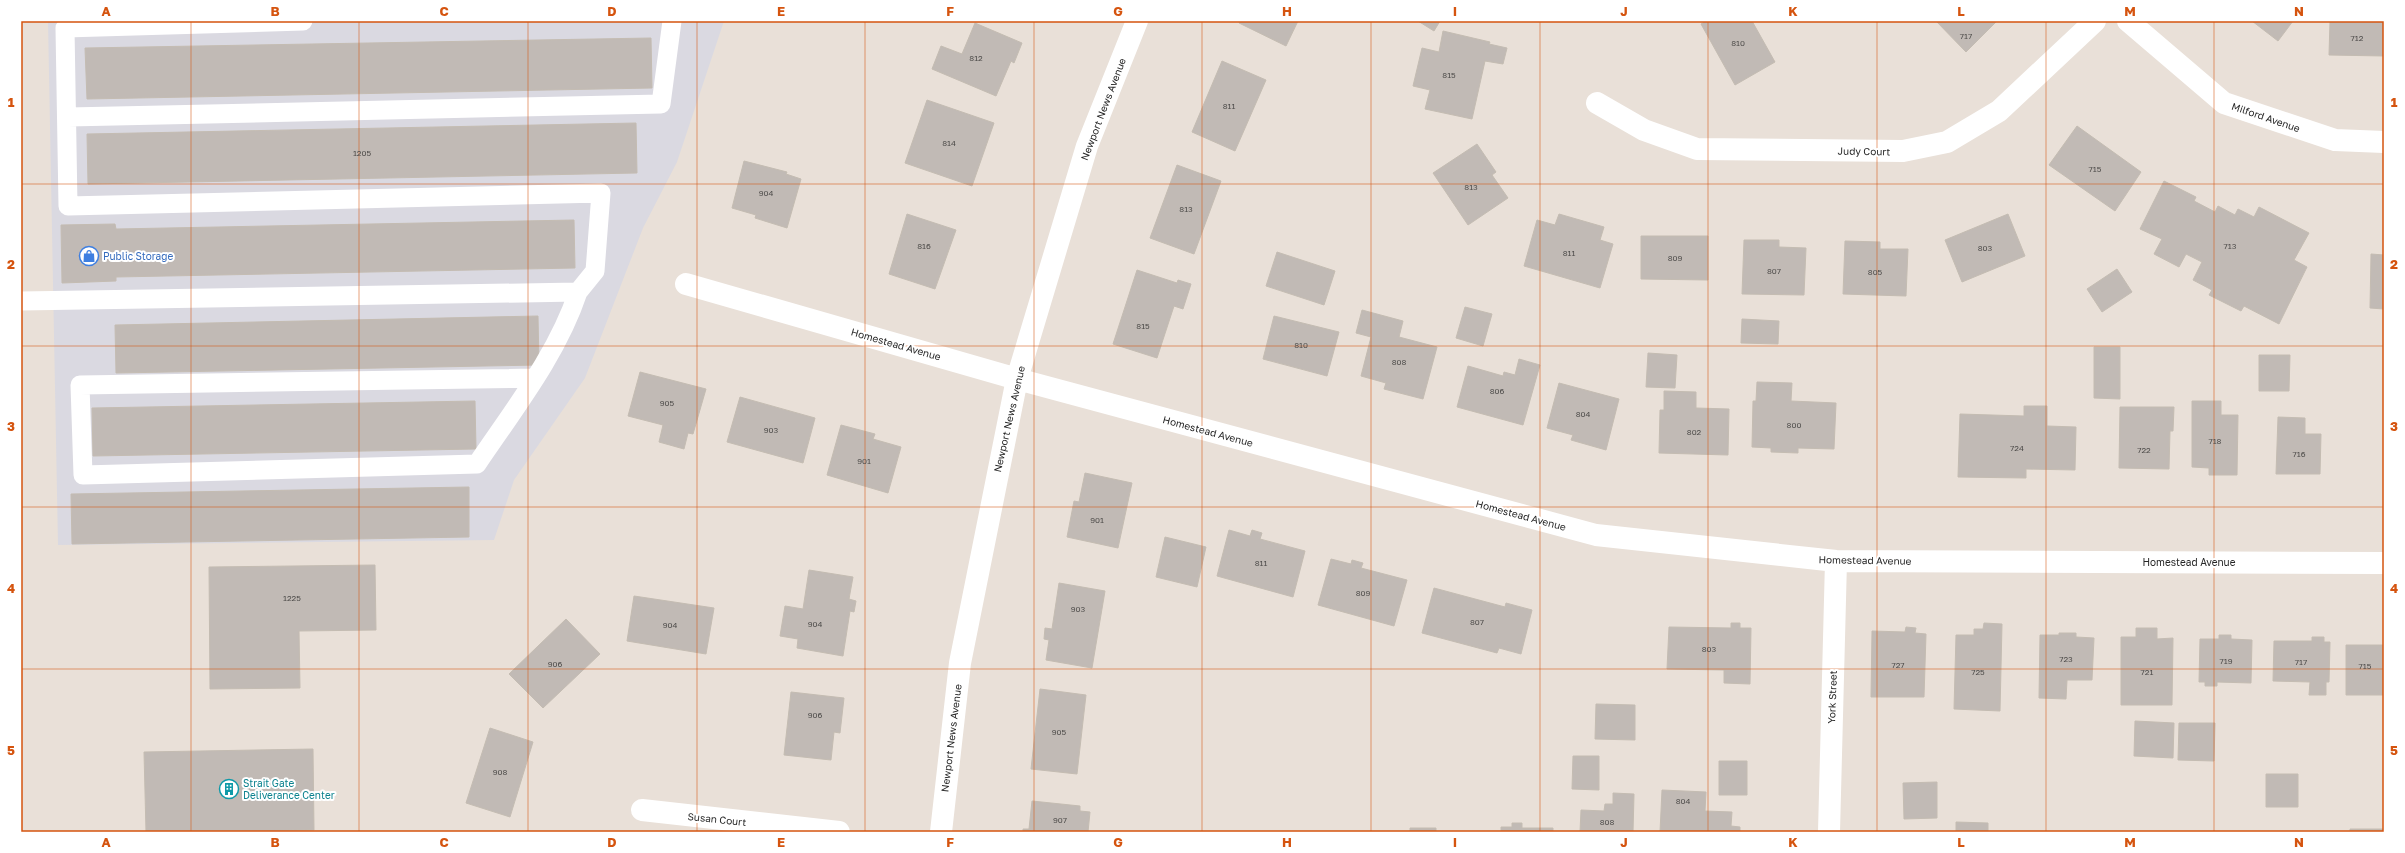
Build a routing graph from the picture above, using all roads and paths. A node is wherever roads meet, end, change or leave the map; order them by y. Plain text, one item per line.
1 (303, 21) edge
2 (672, 21) edge
3 (1137, 21) edge
4 (2095, 21) edge
5 (2128, 21) edge
6 (1597, 103) dead end
7 (68, 117) junction
8 (2384, 142) edge
9 (686, 284) dead end
10 (578, 292) junction
11 (21, 301) edge
12 (535, 378) junction
13 (1017, 379) junction
14 (1836, 561) junction
15 (2384, 563) edge
16 (642, 810) dead end
17 (839, 832) edge
18 (941, 832) edge
19 (1829, 832) edge

1 - 7 lane
2 - 7 lane
3 - 13 street, Newport News Avenue
4 - 6 street, Judy Court
5 - 8 street, Milford Avenue
7 - 10 lane
9 - 13 street, Homestead Avenue
10 - 11 lane
10 - 12 lane
12 - 12 lane
13 - 14 street, Homestead Avenue
13 - 18 street, Newport News Avenue
14 - 15 street, Homestead Avenue
14 - 19 street, York Street
16 - 17 street, Susan Court

